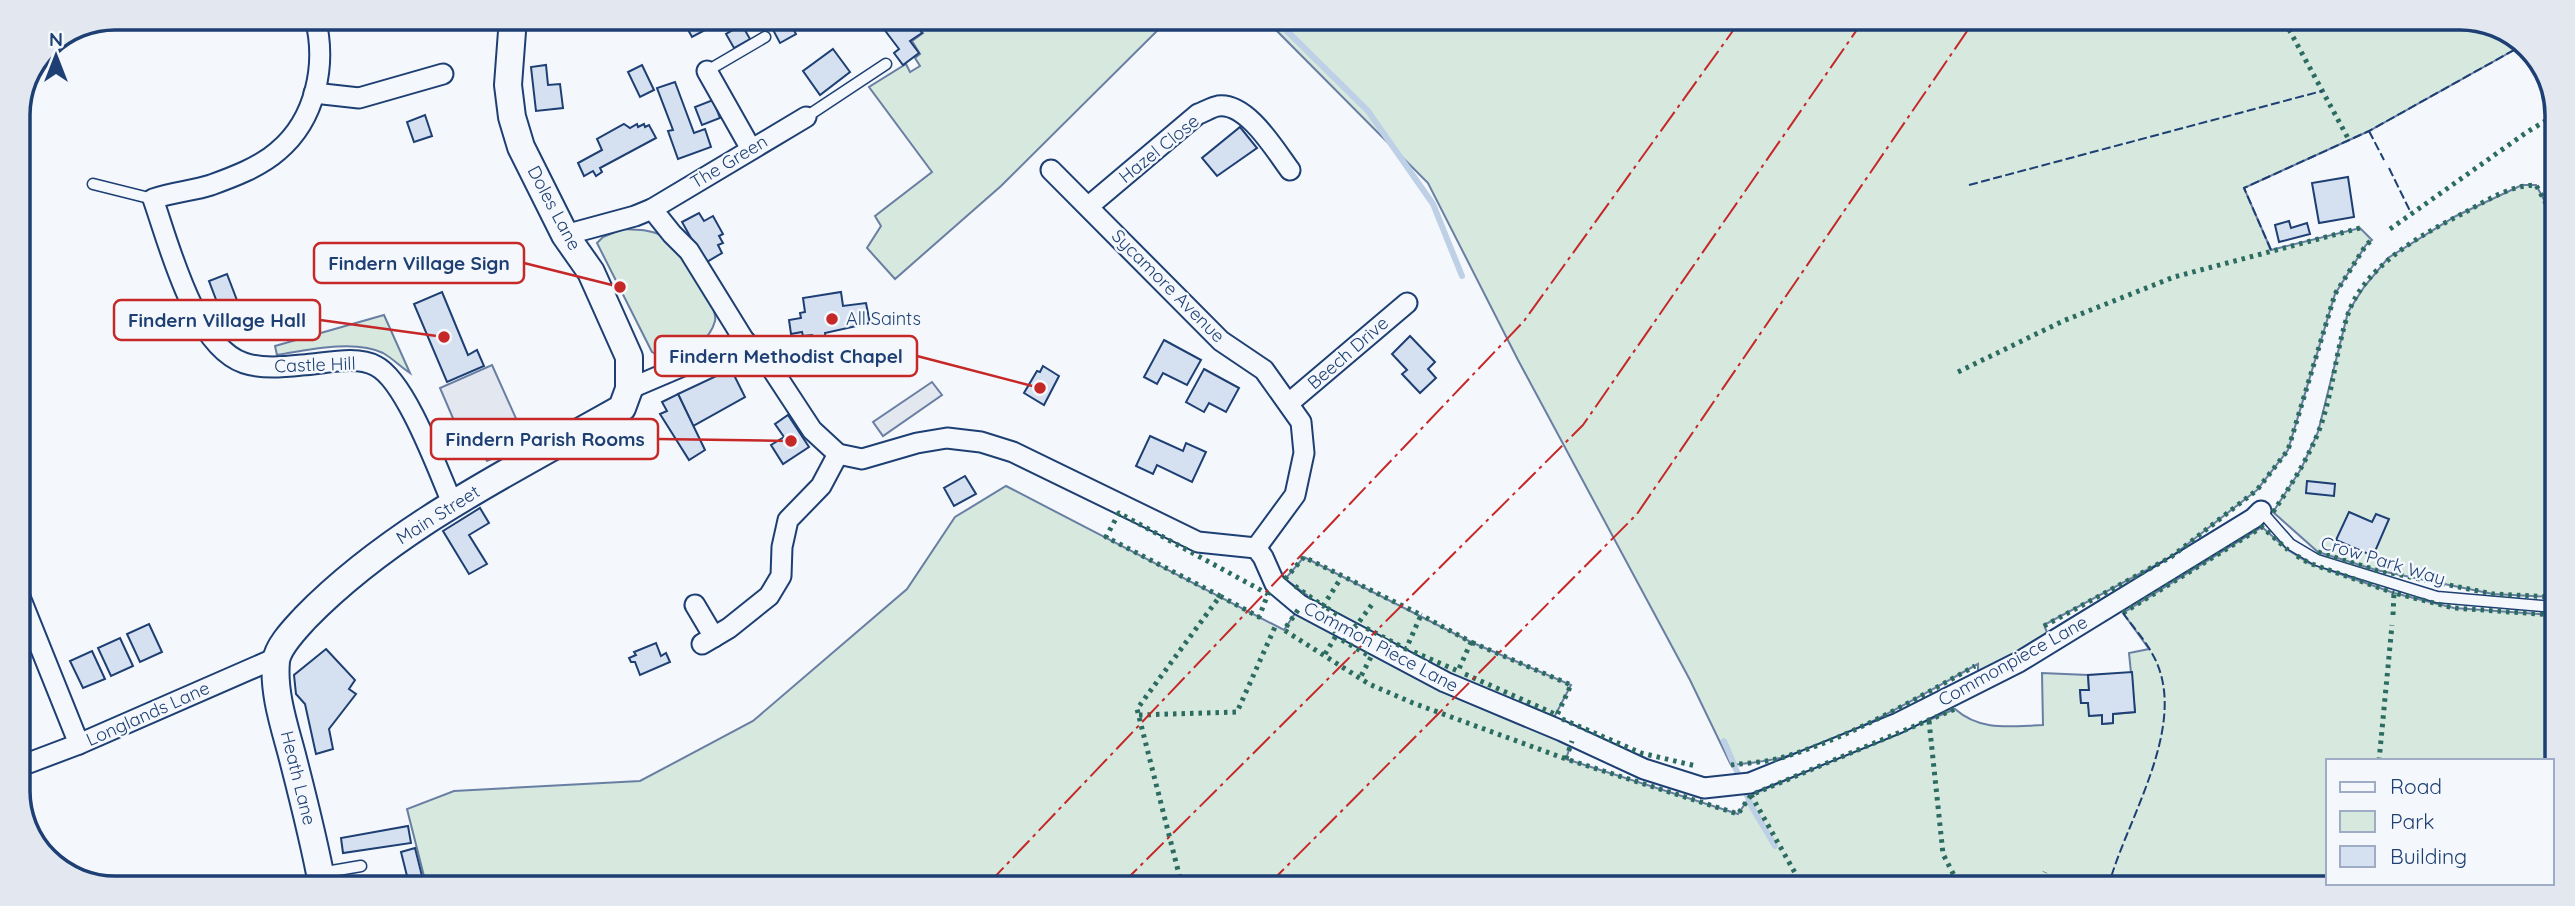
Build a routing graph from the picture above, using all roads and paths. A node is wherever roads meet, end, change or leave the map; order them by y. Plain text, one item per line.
1 (317, 30) edge
2 (512, 30) edge
3 (765, 37) dead end
4 (886, 64) dead end
5 (707, 71) joint
6 (443, 74) dead end
7 (314, 93) junction
8 (806, 117) joint
9 (751, 149) junction
10 (1051, 170) dead end
11 (1290, 170) dead end
12 (93, 184) dead end
13 (153, 199) junction
14 (1089, 206) junction
15 (653, 209) junction
16 (565, 235) junction
17 (1406, 303) dead end
18 (744, 340) junction
19 (629, 389) junction
20 (1289, 403) junction
21 (838, 454) junction
22 (453, 505) junction
23 (2261, 511) joint
24 (1256, 548) junction
25 (695, 605) dead end
26 (2545, 606) edge
27 (30, 622) edge
28 (276, 665) junction
29 (79, 744) junction
30 (30, 762) edge
31 (1742, 784) joint
32 (361, 866) dead end
33 (321, 876) edge
34 (328, 876) edge

1 - 7 street
2 - 16 street, Doles Lane
3 - 5 lane
4 - 8 lane
5 - 9 street
6 - 7 street
7 - 13 street
8 - 9 street, The Green
9 - 15 street, The Green
10 - 14 street, Sycamore Avenue
11 - 14 street, Hazel Close
12 - 13 lane
13 - 22 street, Castle Hill
14 - 20 street, Sycamore Avenue
15 - 16 street, The Green
15 - 18 street
16 - 19 street, Doles Lane
17 - 20 street, Beech Drive
18 - 19 street
18 - 21 street
19 - 22 street, Main Street
20 - 24 street, Sycamore Avenue
21 - 24 street
21 - 25 street
22 - 28 street, Main Street
23 - 26 lane, Crow Park Way
23 - 31 street, Commonpiece Lane
24 - 31 street, Common Piece Lane
27 - 29 street
28 - 29 street, Longlands Lane
28 - 33 street, Heath Lane
29 - 30 street, Longlands Lane
32 - 34 lane

